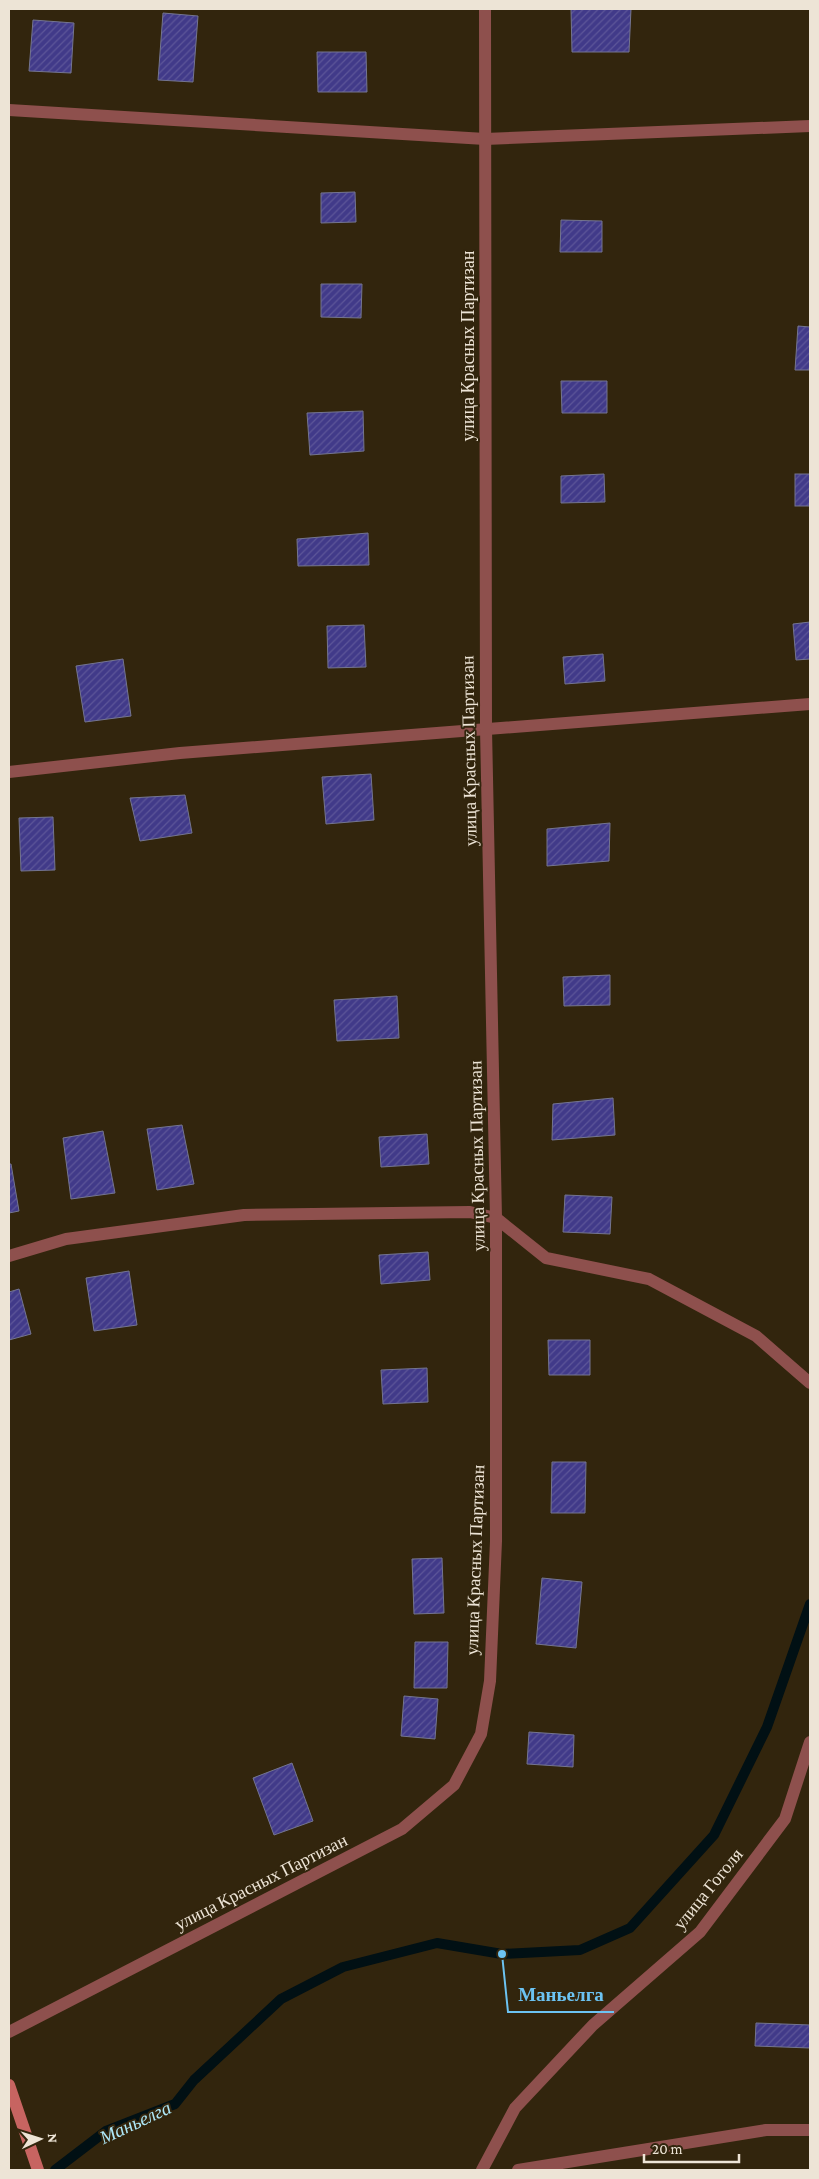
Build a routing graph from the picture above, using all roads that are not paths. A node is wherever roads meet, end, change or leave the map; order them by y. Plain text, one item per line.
1 (485, 9) edge
2 (9, 110) edge
3 (810, 126) edge
4 (485, 139) junction
5 (810, 704) edge
6 (486, 729) junction
7 (9, 772) edge
8 (496, 1218) junction
9 (9, 1256) edge
10 (810, 1383) edge
11 (810, 1742) edge
12 (9, 2032) edge
13 (9, 2085) edge
14 (810, 2130) edge
15 (38, 2170) edge
16 (482, 2170) edge
17 (518, 2170) edge

1 - 4 street, улица Красных Партизан
2 - 4 street
3 - 4 street
4 - 6 street, улица Красных Партизан
5 - 6 street
6 - 7 street
6 - 8 street, улица Красных Партизан
8 - 9 street
8 - 10 street
8 - 12 street, улица Красных Партизан
11 - 16 street, улица Гоголя
13 - 15 street
14 - 17 street

